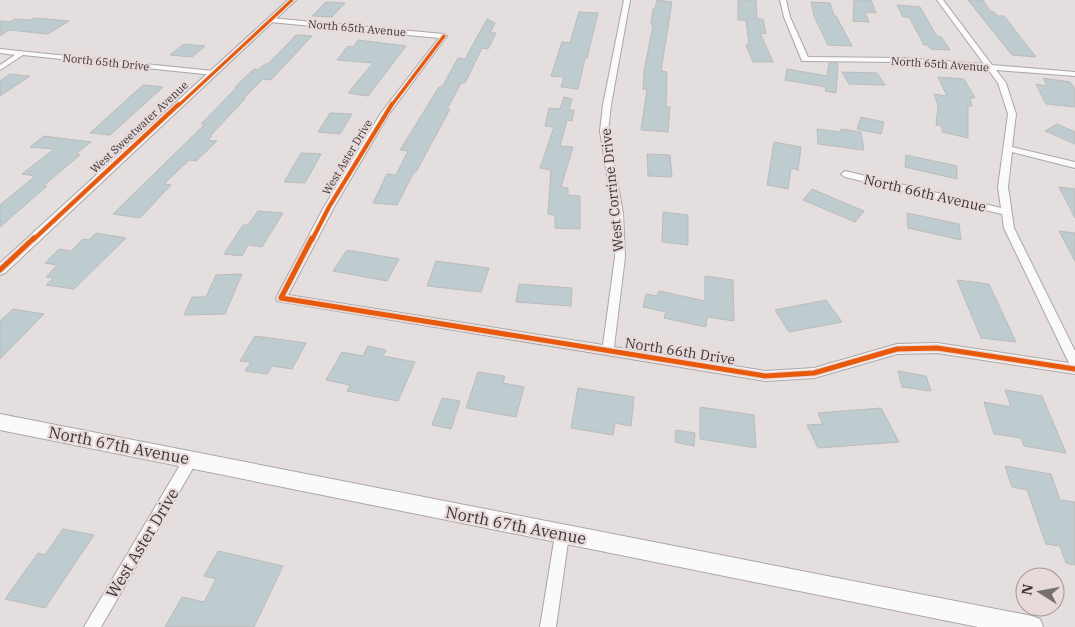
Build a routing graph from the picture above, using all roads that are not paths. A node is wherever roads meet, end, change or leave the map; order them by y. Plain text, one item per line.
1 (292, 0) edge
2 (627, 0) edge
3 (783, 0) edge
4 (940, 0) edge
5 (270, 20) junction
6 (444, 36) joint
7 (0, 51) edge
8 (22, 53) junction
9 (992, 67) junction
10 (0, 68) edge
11 (213, 73) junction
12 (1075, 74) edge
13 (1007, 148) junction
14 (1075, 165) edge
15 (845, 174) dead end
16 (1006, 212) junction
17 (0, 270) edge
18 (282, 298) joint
19 (608, 351) junction
20 (1075, 363) edge
21 (1075, 369) edge
22 (0, 422) edge
23 (191, 459) junction
24 (562, 535) junction
25 (92, 627) edge
26 (548, 627) edge
27 (1032, 627) edge

1 - 5 street, West Sweetwater Avenue
2 - 19 street, West Corrine Drive
3 - 9 street, North 65th Avenue
4 - 9 street
5 - 6 street, North 65th Avenue
5 - 11 street, West Sweetwater Avenue
6 - 18 street, West Aster Drive
7 - 8 street, North 65th Drive
8 - 10 street
8 - 11 street, North 65th Drive
9 - 12 street, North 65th Avenue
9 - 13 street
11 - 17 street, West Sweetwater Avenue
13 - 14 street
13 - 16 street
15 - 16 street, North 66th Avenue
16 - 20 street
18 - 19 street, North 66th Drive
19 - 21 street, North 66th Drive
22 - 23 main road, North 67th Avenue
23 - 24 main road, North 67th Avenue
23 - 25 street, West Aster Drive
24 - 26 street
24 - 27 main road, North 67th Avenue

